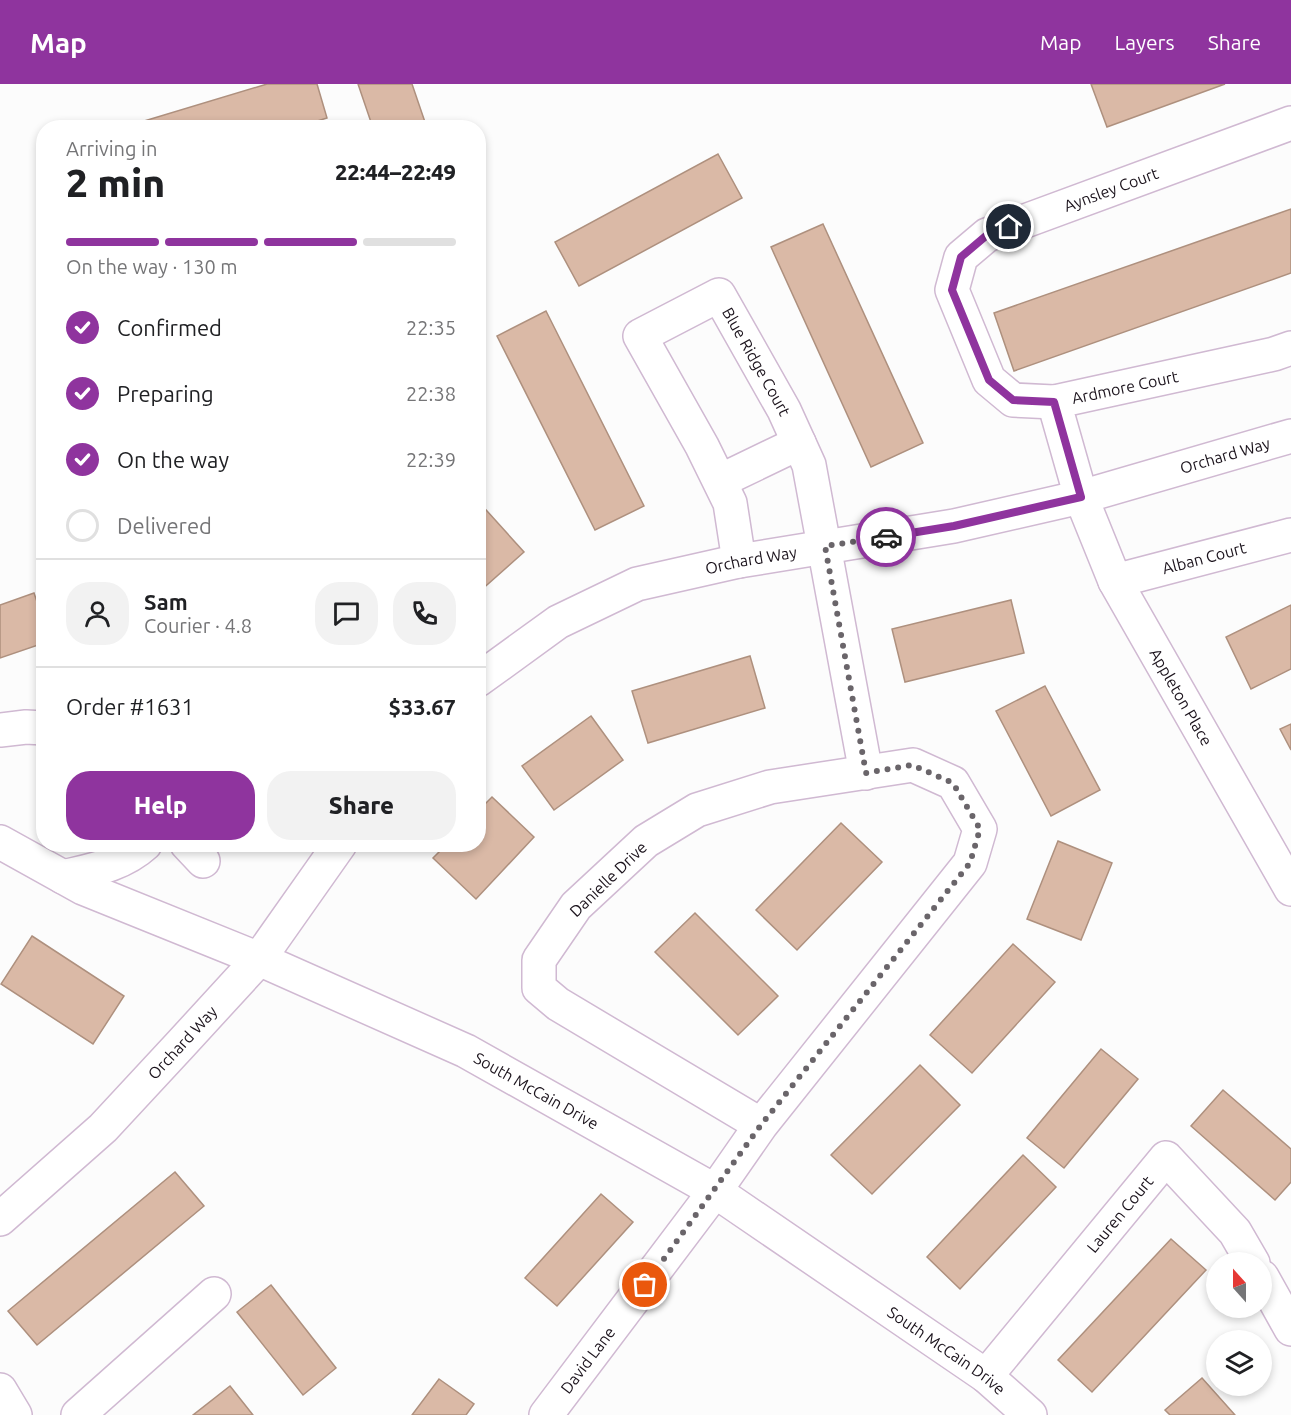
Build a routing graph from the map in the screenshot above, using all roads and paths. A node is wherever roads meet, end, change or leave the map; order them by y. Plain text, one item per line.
1 (1291, 123) edge
2 (1291, 348) edge
3 (1054, 402) junction
4 (1291, 436) edge
5 (799, 443) junction
6 (720, 481) junction
7 (1081, 497) junction
8 (1291, 535) edge
9 (825, 546) junction
10 (739, 561) junction
11 (1116, 581) junction
12 (486, 670) edge
13 (36, 728) edge
14 (0, 730) edge
15 (866, 773) junction
16 (0, 842) edge
17 (137, 852) edge
18 (334, 852) edge
19 (63, 877) junction
20 (1291, 889) edge
21 (259, 959) junction
22 (761, 1125) junction
23 (715, 1191) junction
24 (0, 1218) edge
25 (1247, 1252) edge
26 (214, 1294) dead end
27 (1272, 1295) edge
28 (1291, 1329) edge
29 (986, 1376) junction
30 (0, 1390) edge
31 (15, 1415) edge
32 (78, 1415) edge
33 (546, 1415) edge
34 (1030, 1415) edge

1 - 3 street, Aynsley Court
2 - 3 street, Ardmore Court
3 - 7 street, Ardmore Court
4 - 7 street, Orchard Way
5 - 6 street
5 - 6 street, Blue Ridge Court
5 - 9 street, Blue Ridge Court
6 - 10 street, Blue Ridge Court
7 - 9 street, Orchard Way
7 - 11 street, Appleton Place
8 - 11 street, Alban Court
9 - 10 street, Orchard Way
9 - 15 street
10 - 12 street, Orchard Way
11 - 20 street, Appleton Place
13 - 14 street
15 - 22 street, Danielle Drive
15 - 22 street, Danielle Drive
16 - 19 street, South McCain Drive
17 - 19 street
18 - 21 street, Orchard Way
19 - 21 street, South McCain Drive
21 - 23 street, South McCain Drive
21 - 24 street, Orchard Way
22 - 23 street, Danielle Drive
23 - 29 street, South McCain Drive
23 - 33 street, David Lane
25 - 29 street, Lauren Court
26 - 32 street
27 - 28 street
29 - 34 street, South McCain Drive
30 - 31 street

